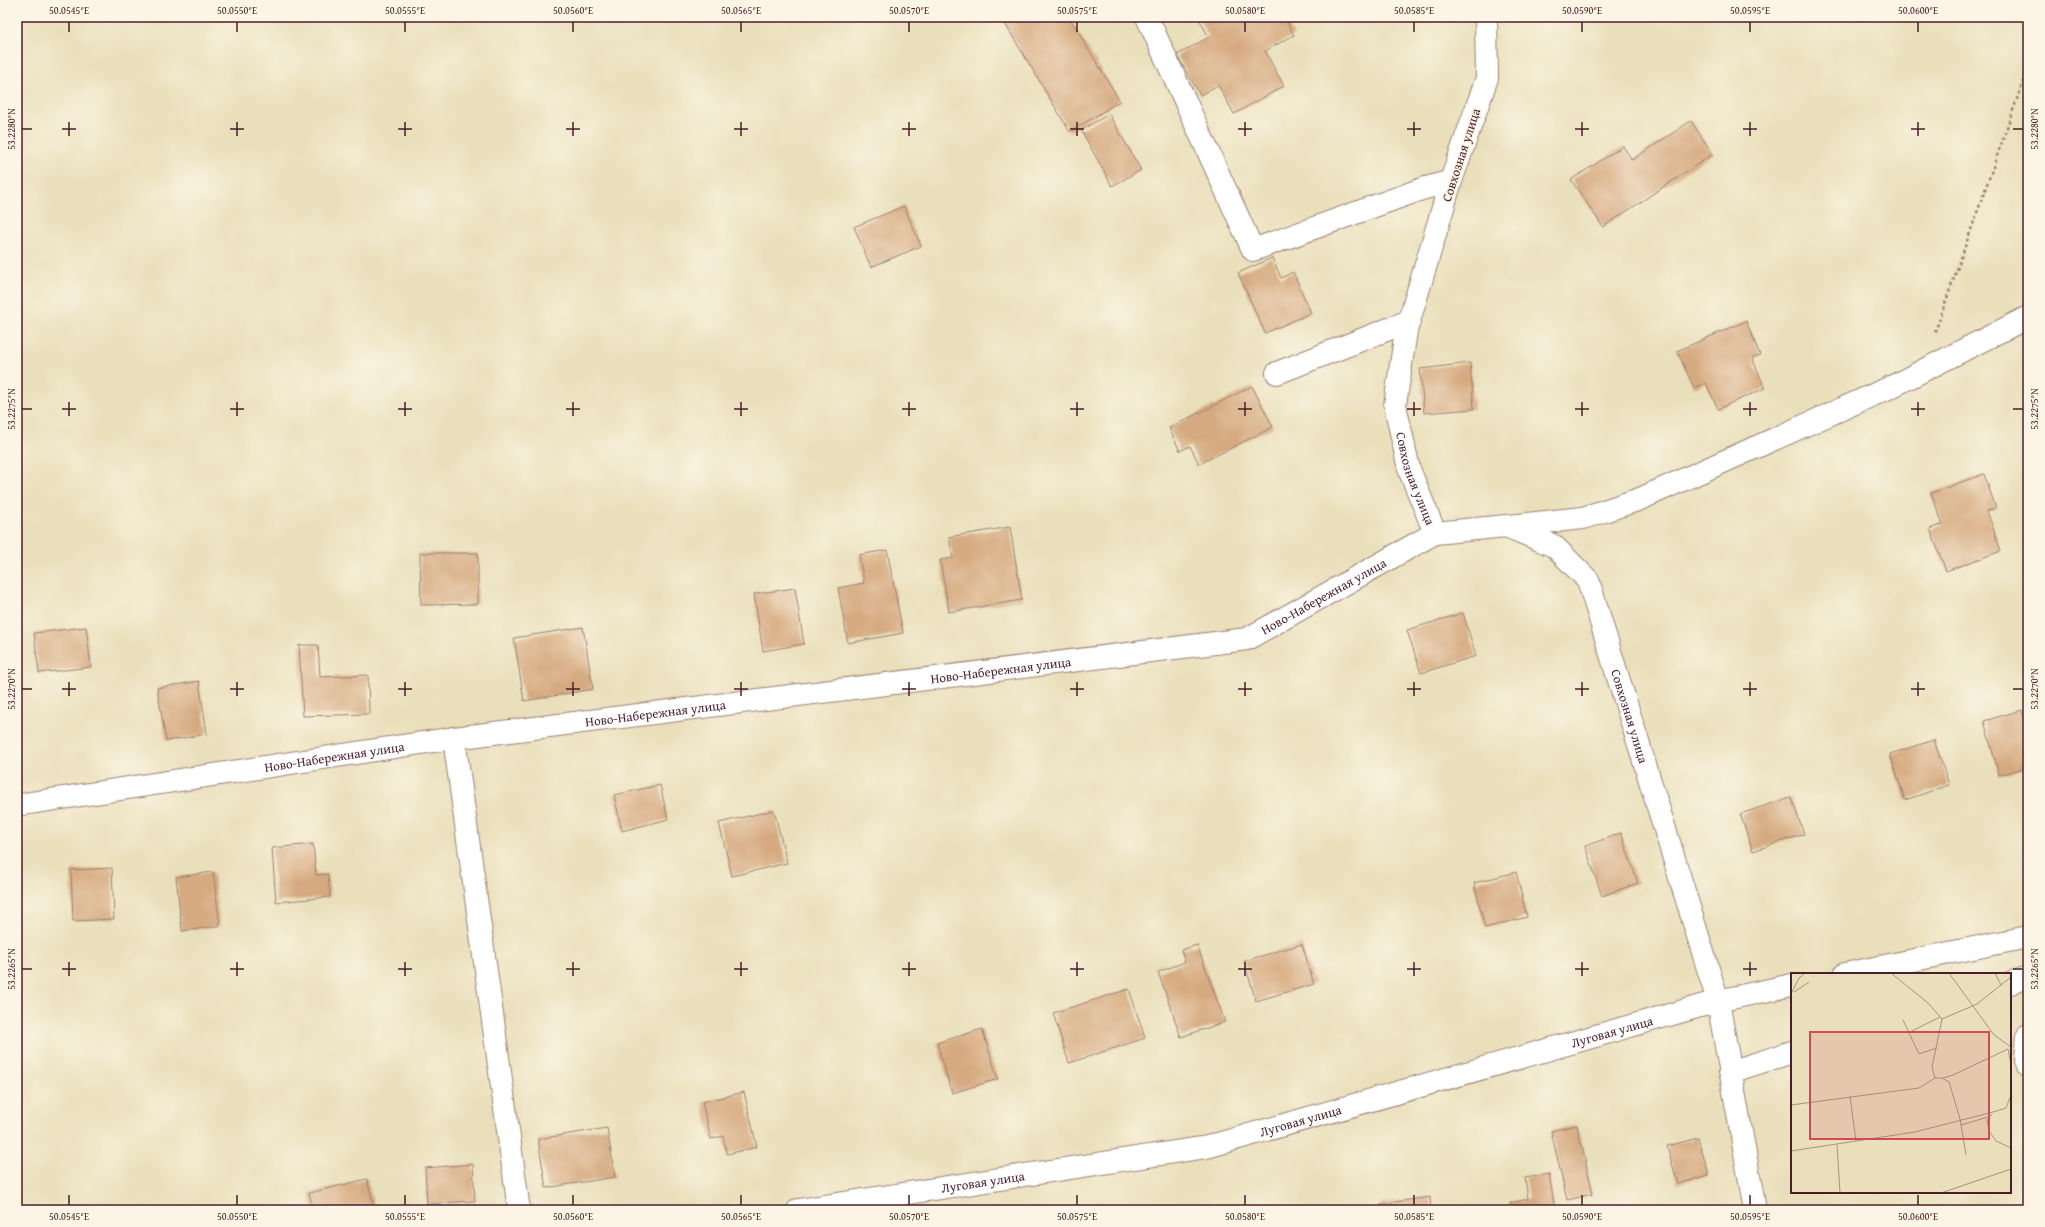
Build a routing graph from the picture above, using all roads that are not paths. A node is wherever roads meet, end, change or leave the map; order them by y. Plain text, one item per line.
1 (1147, 17) edge
2 (1486, 17) edge
3 (1451, 181) junction
4 (2028, 317) edge
5 (1410, 321) junction
6 (1277, 373) dead end
7 (1506, 526) junction
8 (1435, 533) junction
9 (454, 738) junction
10 (17, 805) edge
11 (2028, 937) edge
12 (1850, 973) edge
13 (2028, 978) edge
14 (2011, 983) edge
15 (1791, 985) edge
16 (1718, 1001) junction
17 (2028, 1035) edge
18 (1791, 1052) edge
19 (2028, 1066) edge
20 (1730, 1072) junction
21 (519, 1210) edge
22 (798, 1210) edge
23 (1754, 1210) edge

1 - 3 street
2 - 3 street, Совхозная улица
3 - 5 street, Совхозная улица
4 - 7 street
5 - 6 street
5 - 8 street, Совхозная улица
7 - 8 street, Совхозная улица
7 - 16 street, Совхозная улица
8 - 9 street, Ново-Набережная улица
9 - 10 street, Ново-Набережная улица
9 - 21 street
11 - 12 street
13 - 14 street
15 - 16 street, Луговая улица
16 - 20 street, Совхозная улица
16 - 22 street, Луговая улица
17 - 19 street
18 - 20 street
20 - 23 street, Совхозная улица

